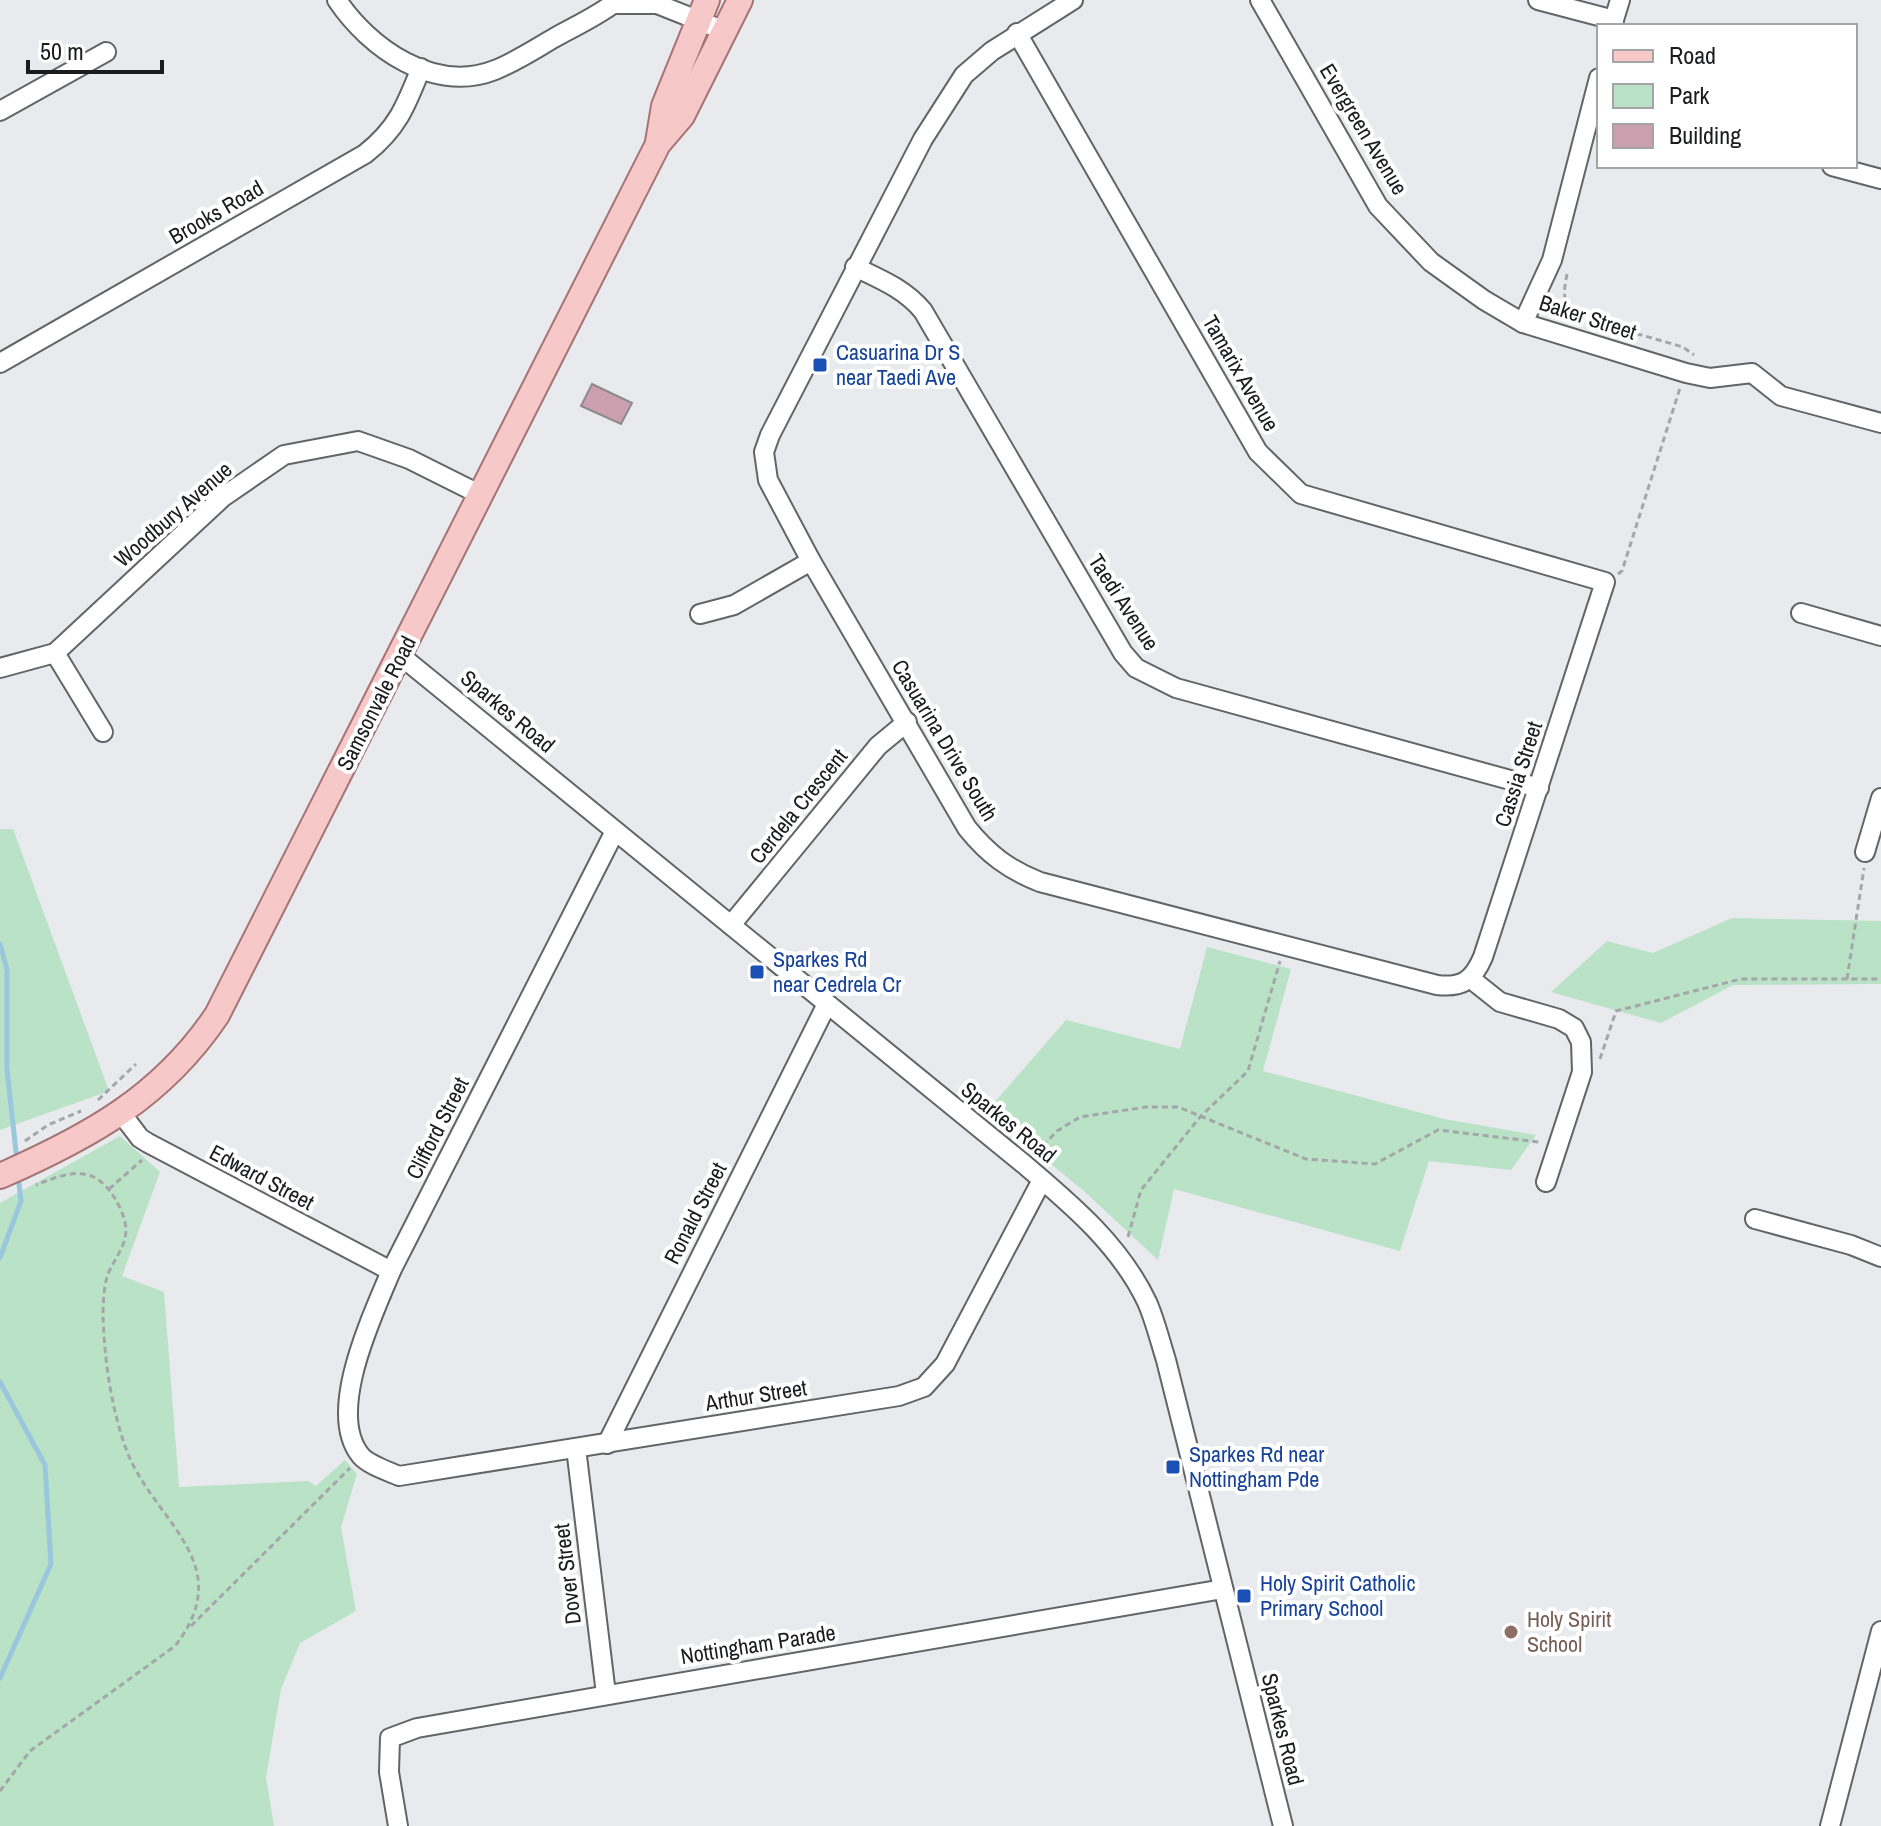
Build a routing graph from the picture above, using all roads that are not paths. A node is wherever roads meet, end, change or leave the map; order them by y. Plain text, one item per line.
1 (337, 0) edge
2 (1073, 0) edge
3 (1260, 0) edge
4 (1538, 0) edge
5 (1620, 0) edge
6 (616, 2) edge
7 (736, 2) edge
8 (703, 9) edge
9 (1613, 23) edge
10 (725, 31) junction
11 (1017, 33) junction
12 (106, 52) dead end
13 (421, 68) junction
14 (1597, 86) edge
15 (0, 111) edge
16 (658, 144) junction
17 (1840, 168) edge
18 (1881, 179) edge
19 (855, 267) junction
20 (1523, 323) junction
21 (0, 363) edge
22 (1881, 423) edge
23 (481, 495) junction
24 (811, 561) junction
25 (1605, 582) joint
26 (1801, 613) dead end
27 (700, 614) dead end
28 (1881, 636) edge
29 (55, 653) junction
30 (401, 656) junction
31 (0, 668) edge
32 (907, 722) junction
33 (103, 732) dead end
34 (1539, 788) junction
35 (1881, 798) edge
36 (615, 831) junction
37 (1865, 852) road end
38 (731, 925) junction
39 (1471, 979) junction
40 (827, 1004) junction
41 (121, 1113) junction
42 (0, 1176) edge
43 (1042, 1180) junction
44 (1546, 1182) dead end
45 (1755, 1219) dead end
46 (1881, 1257) edge
47 (391, 1271) junction
48 (607, 1444) junction
49 (576, 1448) junction
50 (362, 1457) joint
51 (1223, 1589) junction
52 (1881, 1631) edge
53 (606, 1694) junction
54 (398, 1826) edge
55 (1283, 1826) edge
56 (1830, 1826) edge

1 - 13 street
2 - 11 street, Casuarina Drive South
3 - 20 street, Evergreen Avenue
4 - 9 street
5 - 9 street
6 - 8 street
6 - 13 street
7 - 10 main road, Samsonvale Road
8 - 10 street
8 - 16 main road, Samsonvale Road
10 - 16 main road, Samsonvale Road
11 - 19 street, Casuarina Drive South
11 - 25 street, Tamarix Avenue
12 - 15 street
13 - 21 street, Brooks Road
14 - 20 street, Baker Street
16 - 23 main road, Samsonvale Road
17 - 18 street
19 - 24 street, Casuarina Drive South
19 - 34 street, Taedi Avenue
20 - 22 street, Baker Street
23 - 29 street, Woodbury Avenue
23 - 30 main road, Samsonvale Road
24 - 27 street
24 - 32 street, Casuarina Drive South
25 - 34 street, Cassia Street
26 - 28 street
29 - 31 street, Woodbury Avenue
29 - 33 street
30 - 36 street, Sparkes Road
30 - 41 main road, Samsonvale Road
32 - 38 street, Cerdela Crescent
32 - 39 street, Casuarina Drive South
34 - 39 street, Cassia Street
35 - 37 street
36 - 38 street, Sparkes Road
36 - 47 street, Clifford Street
38 - 40 street, Sparkes Road
39 - 44 street
40 - 43 street, Sparkes Road
40 - 48 street, Ronald Street
41 - 42 main road, Samsonvale Road
41 - 47 street, Edward Street
43 - 48 street, Arthur Street
43 - 51 street, Sparkes Road
45 - 46 street
47 - 50 street, Clifford Street
48 - 49 street, Arthur Street
49 - 50 street, Arthur Street
49 - 53 street, Dover Street
51 - 53 street, Nottingham Parade
51 - 55 street, Sparkes Road
52 - 56 street
53 - 54 street, Nottingham Parade

